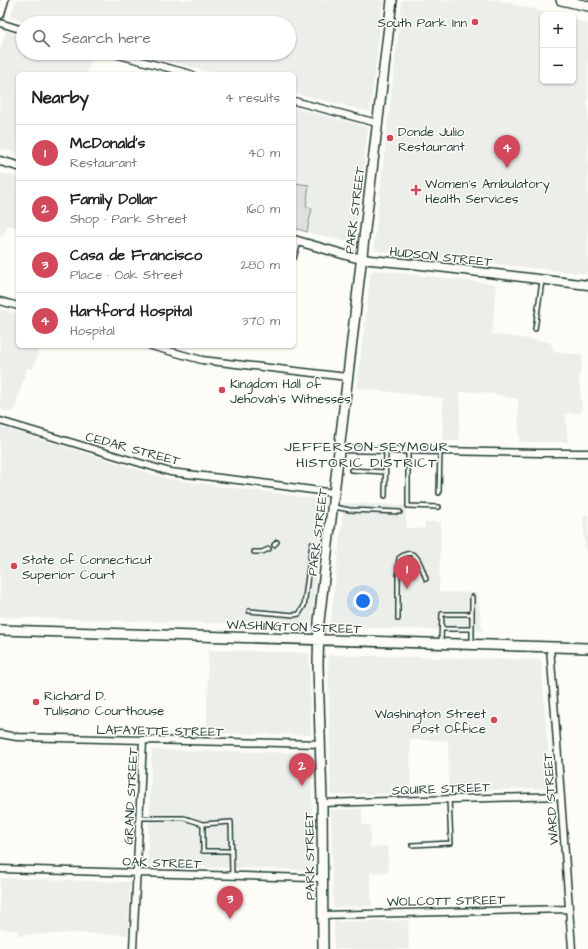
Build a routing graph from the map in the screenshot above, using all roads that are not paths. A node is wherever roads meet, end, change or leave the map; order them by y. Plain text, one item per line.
1 (4, 0) edge
2 (392, 0) edge
3 (561, 0) edge
4 (588, 6) edge
5 (0, 14) edge
6 (0, 23) edge
7 (16, 28) edge
8 (138, 60) edge
9 (183, 72) edge
10 (296, 102) edge
11 (377, 123) junction
12 (0, 161) edge
13 (16, 165) edge
14 (296, 241) edge
15 (362, 258) junction
16 (543, 280) junction
17 (588, 285) edge
18 (0, 301) edge
19 (16, 305) edge
20 (535, 329) dead end
21 (158, 348) edge
22 (347, 377) junction
23 (0, 422) edge
24 (339, 449) junction
25 (386, 450) junction
26 (408, 450) junction
27 (440, 451) junction
28 (588, 453) edge
29 (350, 470) dead end
30 (385, 472) junction
31 (334, 493) junction
32 (439, 493) dead end
33 (385, 496) dead end
34 (333, 507) junction
35 (439, 507) dead end
36 (400, 512) dead end
37 (277, 542) dead end
38 (312, 544) dead end
39 (274, 545) dead end
40 (269, 549) dead end
41 (254, 552) dead end
42 (426, 579) dead end
43 (472, 597) dead end
44 (249, 611) dead end
45 (472, 614) junction
46 (398, 618) dead end
47 (442, 629) junction
48 (0, 630) edge
49 (472, 630) junction
50 (318, 640) junction
51 (441, 644) junction
52 (472, 645) junction
53 (550, 647) junction
54 (588, 648) edge
55 (0, 734) edge
56 (143, 741) junction
57 (320, 744) junction
58 (561, 796) junction
59 (449, 799) junction
60 (322, 803) junction
61 (140, 818) junction
62 (203, 824) junction
63 (412, 845) dead end
64 (231, 851) junction
65 (0, 869) edge
66 (137, 873) junction
67 (232, 876) junction
68 (322, 878) junction
69 (569, 908) junction
70 (323, 915) junction
71 (133, 949) edge
72 (323, 949) edge
73 (572, 949) edge

1 - 5 street
2 - 11 main road, PARK STREET
3 - 4 main road
6 - 7 street
8 - 9 street
10 - 11 street
11 - 15 main road, PARK STREET
12 - 13 street
14 - 15 street, HUDSON STREET
15 - 16 street, HUDSON STREET
15 - 22 main road, PARK STREET
16 - 17 street, HUDSON STREET
16 - 20 lane
18 - 19 street
21 - 22 street
22 - 24 main road, PARK STREET
23 - 31 street, CEDAR STREET
24 - 25 street
24 - 31 main road, PARK STREET
25 - 26 street
25 - 30 lane
26 - 27 street
26 - 35 lane
27 - 28 street
27 - 32 lane
29 - 30 lane
30 - 33 lane
31 - 34 main road, PARK STREET
34 - 36 lane
34 - 50 main road, PARK STREET
37 - 39 lane
38 - 44 lane
40 - 41 lane
42 - 46 lane
43 - 45 lane
45 - 47 lane
45 - 49 lane
47 - 49 lane
47 - 51 lane
48 - 50 main road, WASHINGTON STREET
49 - 52 lane
50 - 51 main road, WASHINGTON STREET
50 - 57 main road, PARK STREET
51 - 52 main road, WASHINGTON STREET
52 - 53 main road, WASHINGTON STREET
53 - 54 main road, WASHINGTON STREET
53 - 58 street, WARD STREET
55 - 56 street, LAFAYETTE STREET
56 - 57 street, LAFAYETTE STREET
56 - 61 street, GRAND STREET
57 - 60 main road, PARK STREET
58 - 59 street, SQUIRE STREET
58 - 69 street, WARD STREET
59 - 60 street, SQUIRE STREET
59 - 63 lane
60 - 68 main road, PARK STREET
61 - 62 lane
61 - 66 street, GRAND STREET
62 - 64 lane
62 - 64 lane
64 - 67 lane
65 - 66 street, OAK STREET
66 - 67 street, OAK STREET
66 - 71 street, GRAND STREET
67 - 68 street, OAK STREET
68 - 70 main road, PARK STREET
69 - 70 street, WOLCOTT STREET
69 - 73 street, WARD STREET
70 - 72 main road, PARK STREET

